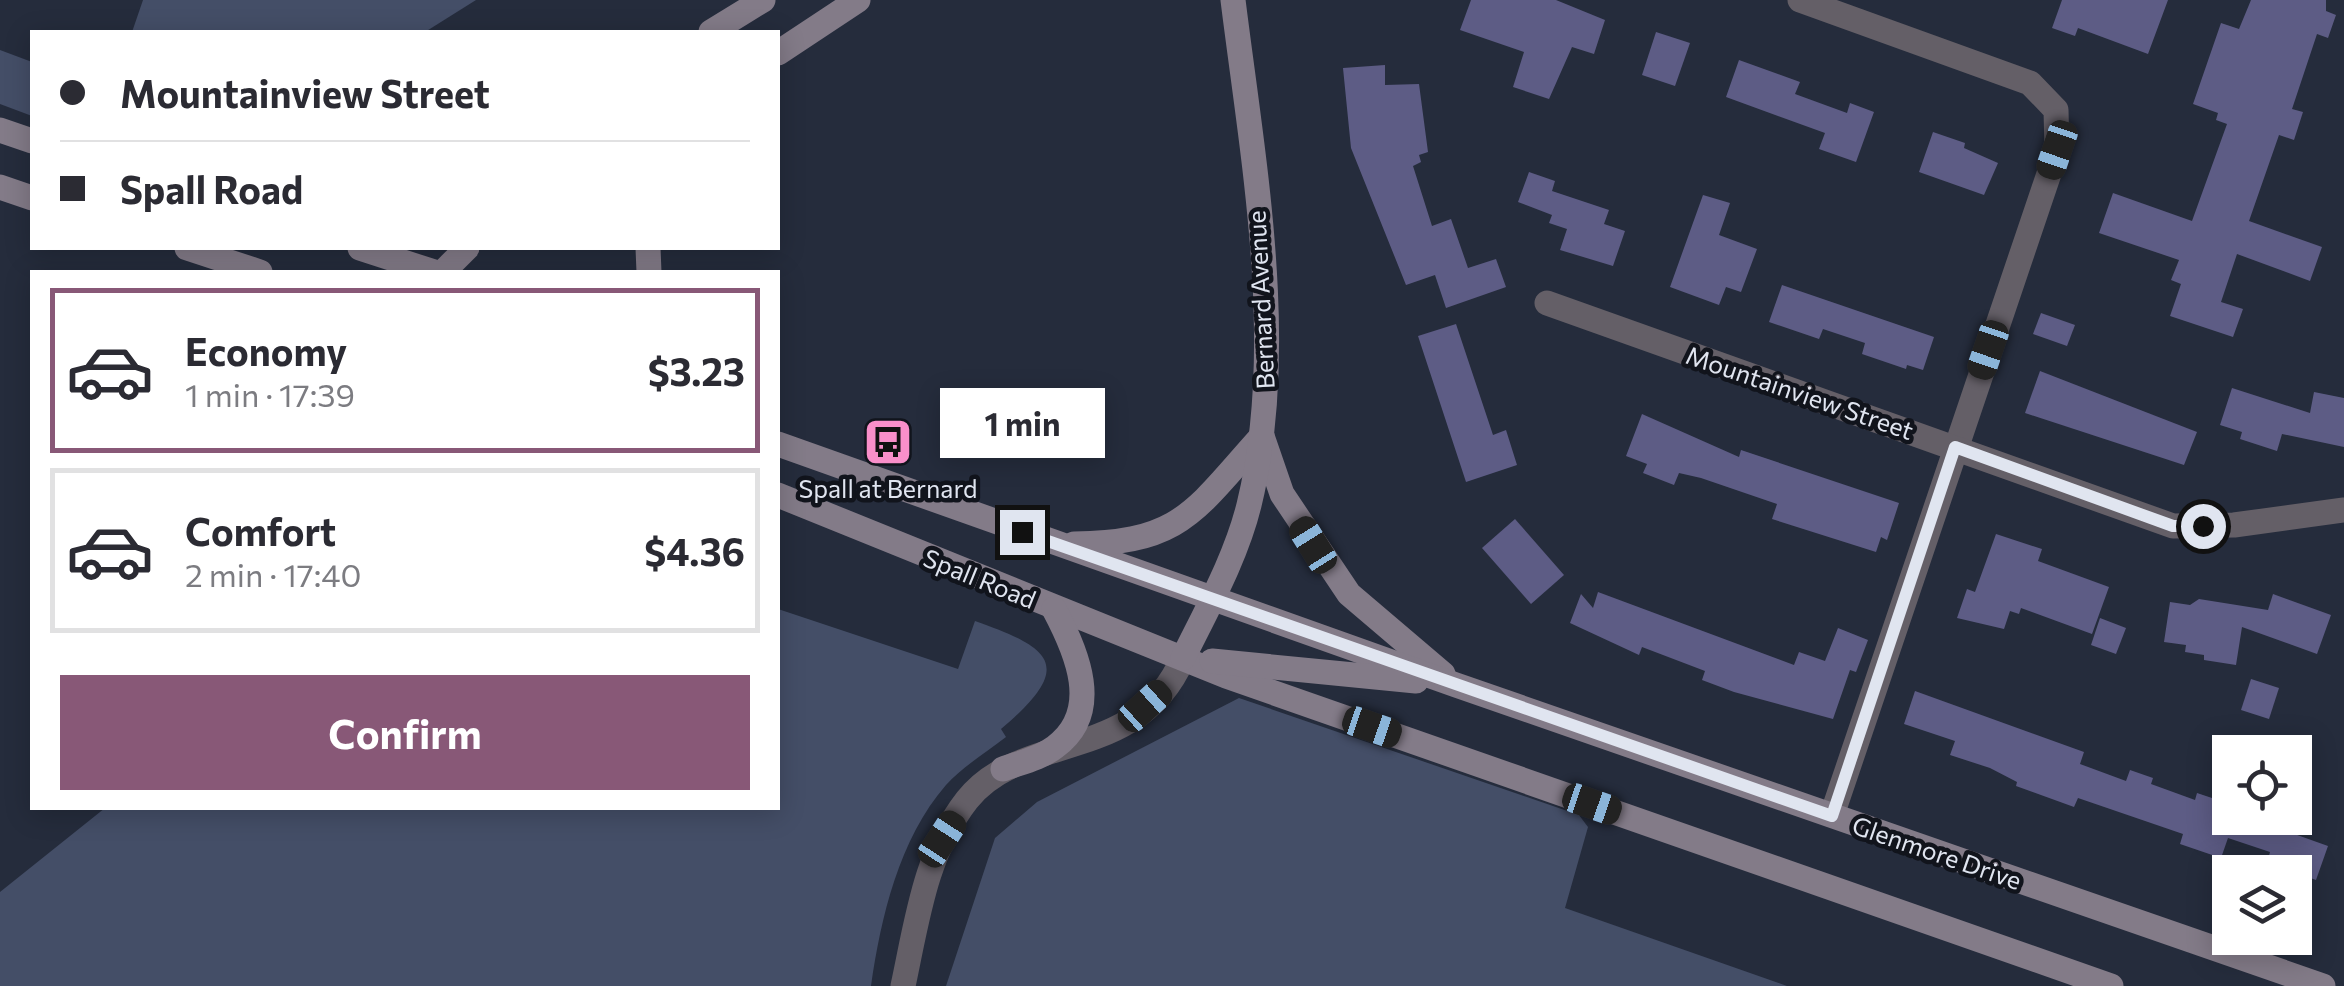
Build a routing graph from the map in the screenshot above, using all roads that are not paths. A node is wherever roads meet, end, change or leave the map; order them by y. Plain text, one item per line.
1 (762, 0) edge
2 (858, 0) edge
3 (1232, 0) edge
4 (1802, 0) edge
5 (714, 30) edge
6 (780, 52) edge
7 (0, 130) edge
8 (30, 140) edge
9 (0, 187) edge
10 (30, 197) edge
11 (193, 250) edge
12 (465, 250) edge
13 (370, 255) edge
14 (254, 270) edge
15 (426, 270) edge
16 (445, 270) edge
17 (1547, 303) dead end
18 (1262, 436) junction
19 (780, 444) edge
20 (1955, 447) junction
21 (780, 496) edge
22 (2344, 510) edge
23 (1056, 544) junction
24 (1212, 599) junction
25 (1054, 609) junction
26 (1184, 658) junction
27 (1456, 685) junction
28 (1002, 769) junction
29 (1832, 816) junction
30 (903, 986) edge
31 (2111, 986) edge
32 (2323, 986) edge

1 - 5 main road
2 - 6 main road
3 - 18 main road, Bernard Avenue
4 - 20 street
7 - 8 main road
9 - 10 main road
11 - 14 main road
12 - 16 main road
13 - 15 main road
17 - 20 street, Mountainview Street
18 - 23 main road
18 - 24 main road, Bernard Avenue
18 - 27 main road
19 - 23 main road
20 - 22 street, Mountainview Street
20 - 29 street
21 - 25 main road, Spall Road
23 - 24 main road
24 - 26 main road, Bernard Avenue
24 - 27 main road, Glenmore Drive
25 - 26 main road, Spall Road
25 - 28 main road
26 - 27 main road
26 - 28 street, Bernard Avenue
26 - 31 main road
27 - 29 main road, Glenmore Drive
28 - 30 street, Bernard Avenue
29 - 32 main road, Glenmore Drive

